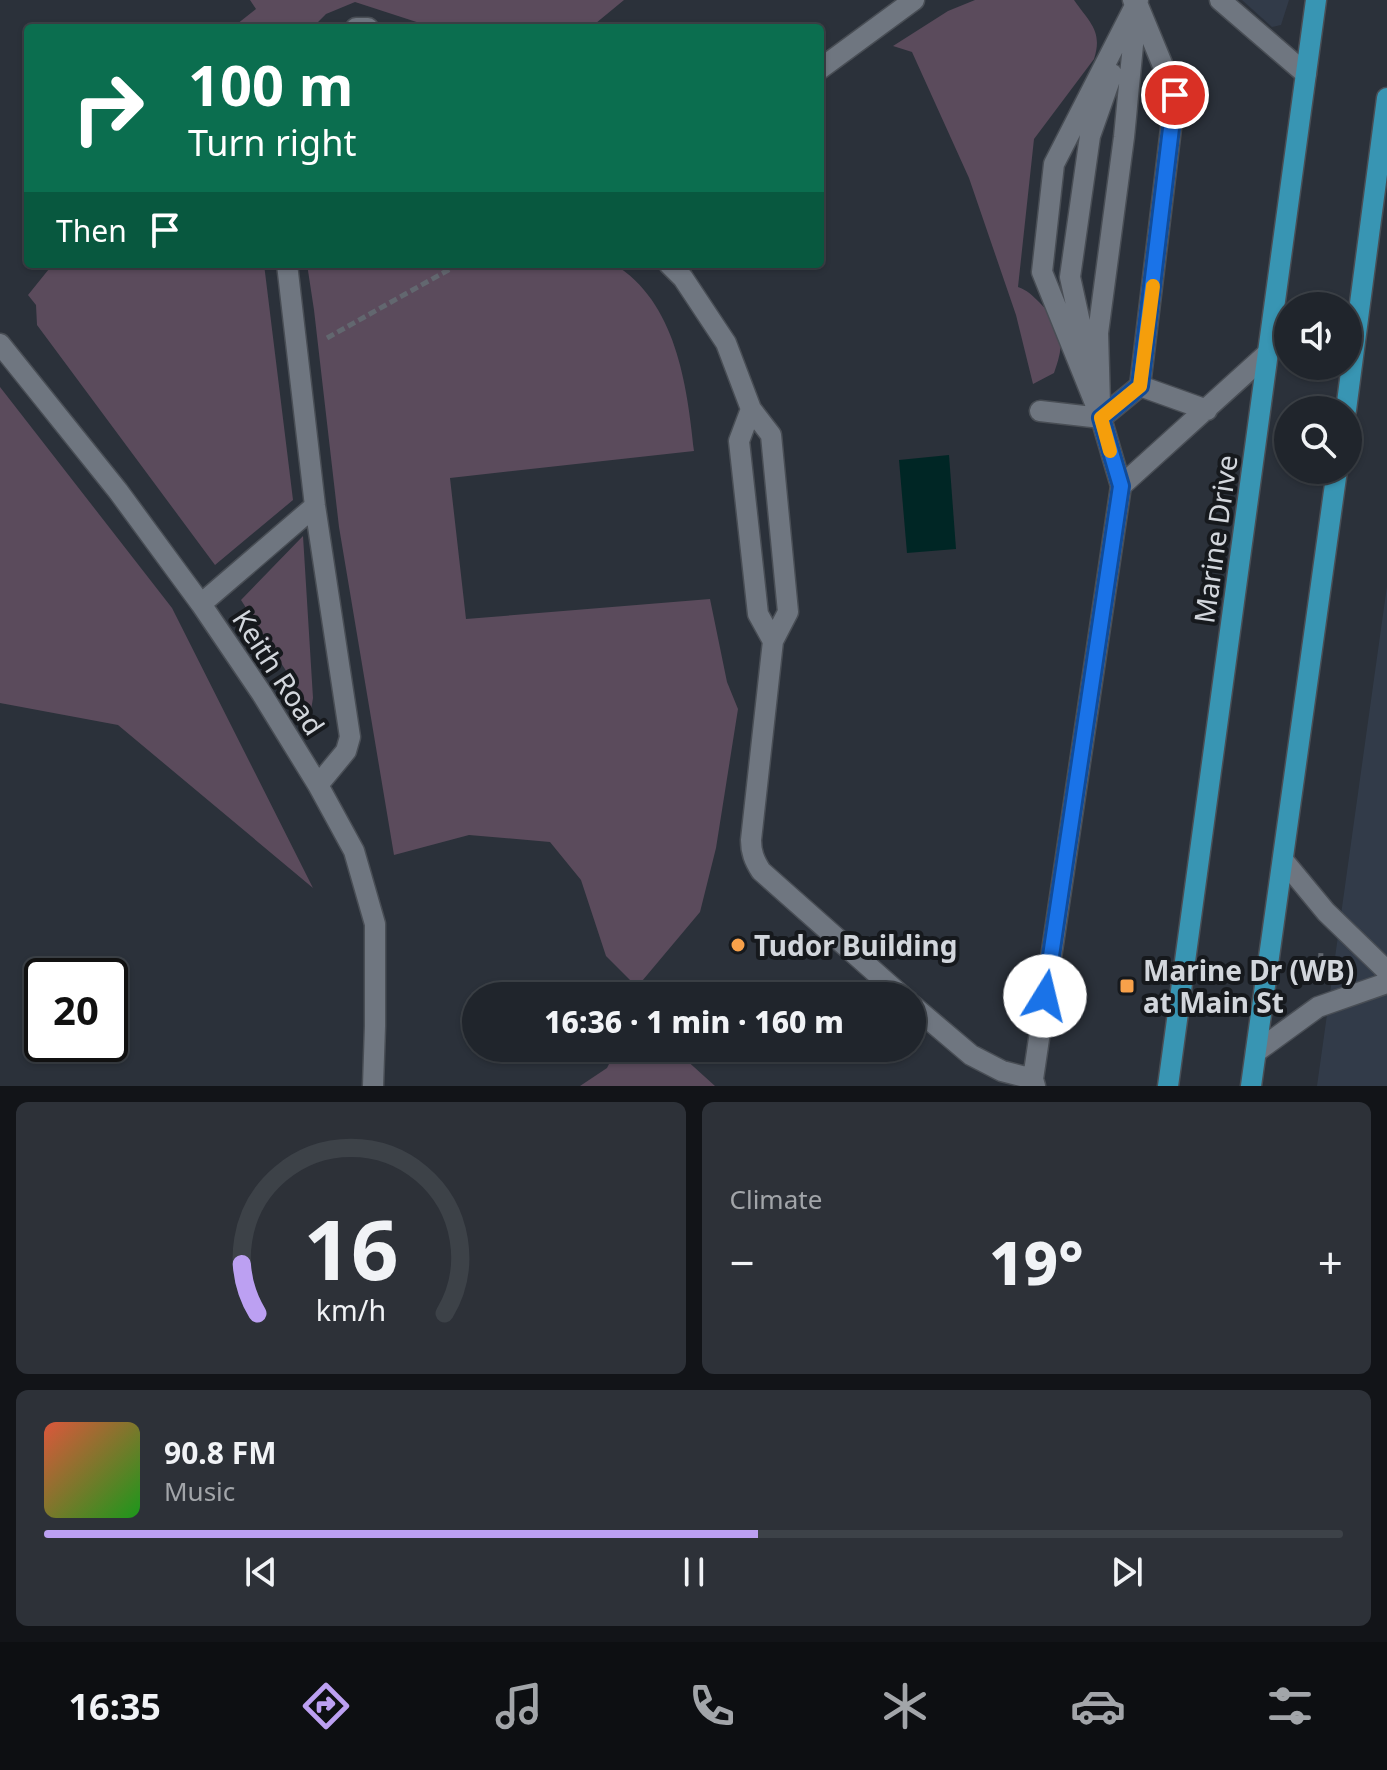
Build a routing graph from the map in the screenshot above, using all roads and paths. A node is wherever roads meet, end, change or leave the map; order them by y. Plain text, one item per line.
1 (914, 0) edge
2 (1220, 0) edge
3 (1316, 0) edge
4 (1136, 1) edge
5 (824, 66) edge
6 (1306, 74) junction
7 (1387, 98) edge
8 (287, 268) edge
9 (452, 268) edge
10 (673, 268) edge
11 (0, 344) edge
12 (1268, 353) junction
13 (296, 355) junction
14 (1140, 386) junction
15 (1348, 396) edge
16 (751, 409) junction
17 (1207, 410) junction
18 (1040, 411) dead end
19 (1101, 418) junction
20 (1335, 484) edge
21 (1121, 486) junction
22 (315, 506) junction
23 (201, 604) junction
24 (773, 641) junction
25 (318, 785) junction
26 (1283, 860) junction
27 (1322, 938) dead end
28 (1387, 971) edge
29 (1320, 981) dead end
30 (886, 982) edge
31 (1387, 983) edge
32 (926, 1017) edge
33 (1256, 1052) junction
34 (1034, 1082) edge
35 (373, 1086) edge
36 (1168, 1086) edge
37 (1251, 1086) edge

1 - 5 street
2 - 6 street
3 - 6 main road, Marine Drive
4 - 14 street
4 - 19 street
4 - 19 street
4 - 19 street
6 - 12 main road, Marine Drive
7 - 15 main road
8 - 13 street
9 - 13 path
10 - 16 street
11 - 23 street, Keith Road
12 - 17 street
12 - 36 main road, Marine Drive
13 - 22 street
14 - 17 street
14 - 19 street
16 - 24 street
16 - 24 street
17 - 21 street
18 - 19 street
19 - 21 street
20 - 26 main road
21 - 34 street
22 - 23 street
22 - 25 street
23 - 25 street, Keith Road
24 - 30 street
25 - 35 street, Keith Road
26 - 28 street
26 - 33 main road
27 - 29 path
31 - 33 street
32 - 34 street
33 - 37 main road

